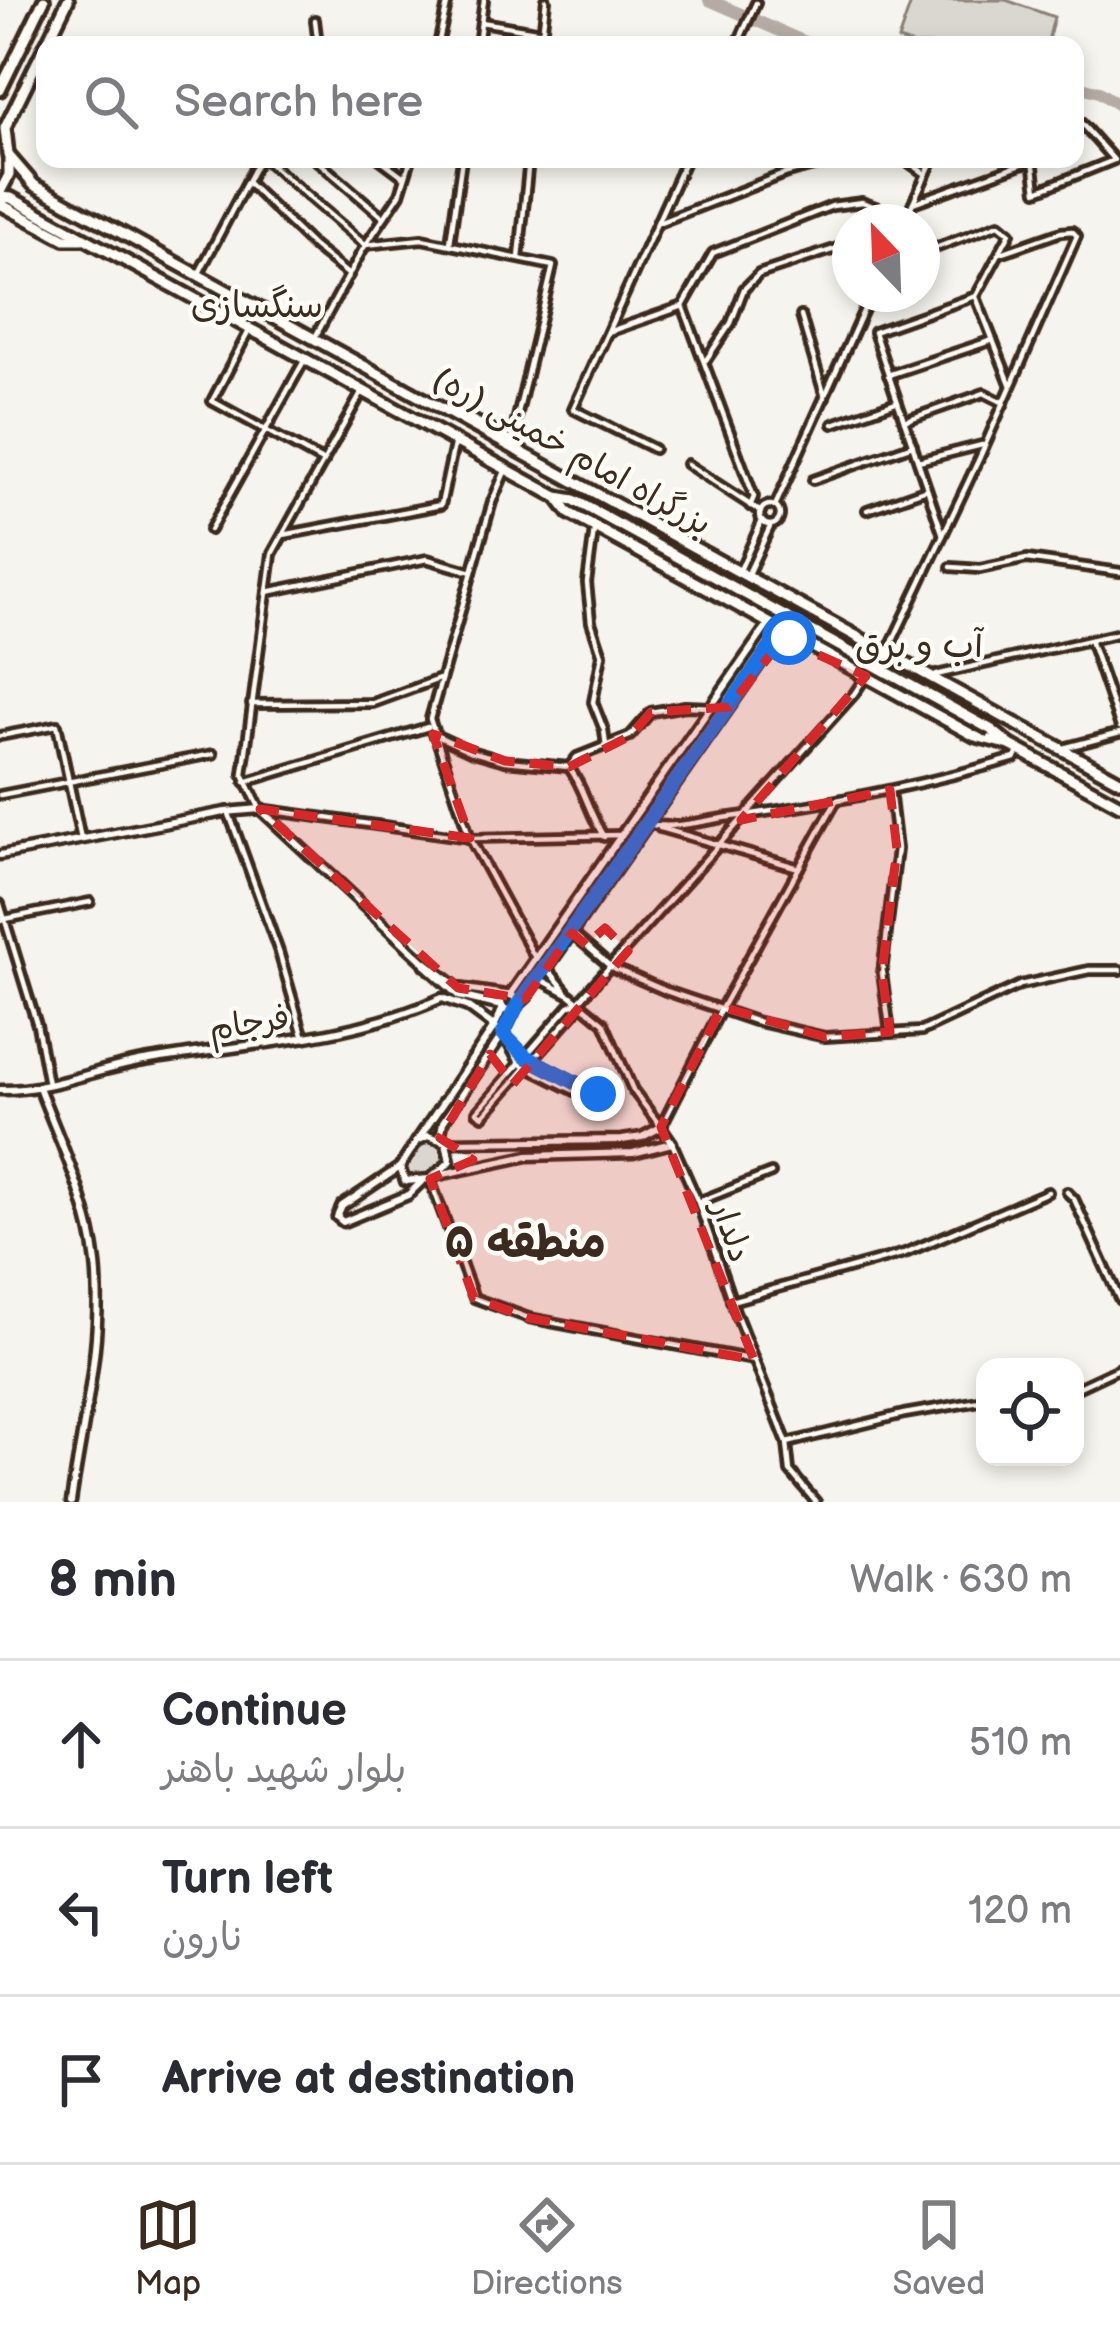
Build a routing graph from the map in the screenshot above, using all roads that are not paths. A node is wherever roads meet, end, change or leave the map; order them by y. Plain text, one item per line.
1 (44, 0) edge
2 (68, 0) edge
3 (448, 0) edge
4 (484, 0) edge
5 (545, 0) edge
6 (756, 3) dead end
7 (316, 20) dead end
8 (481, 22) junction
9 (542, 32) junction
10 (50, 36) edge
11 (318, 36) edge
12 (440, 36) edge
13 (479, 36) edge
14 (542, 36) edge
15 (741, 36) edge
16 (17, 55) junction
17 (36, 63) edge
18 (36, 65) edge
19 (0, 90) edge
20 (1084, 129) edge
21 (0, 142) edge
22 (8, 156) junction
23 (256, 168) edge
24 (273, 168) edge
25 (326, 168) edge
26 (393, 168) edge
27 (409, 168) edge
28 (461, 168) edge
29 (528, 168) edge
30 (682, 168) edge
31 (810, 168) edge
32 (917, 168) edge
33 (929, 168) edge
34 (1011, 168) edge
35 (1034, 168) edge
36 (926, 174) junction
37 (407, 178) junction
38 (247, 182) junction
39 (0, 198) edge
40 (913, 203) joint
41 (832, 206) edge
42 (382, 216) junction
43 (658, 223) junction
44 (450, 243) junction
45 (365, 245) junction
46 (940, 246) edge
47 (832, 250) edge
48 (1001, 253) junction
49 (518, 258) junction
50 (349, 274) junction
51 (198, 275) junction
52 (976, 296) junction
53 (683, 305) junction
54 (864, 312) edge
55 (801, 316) dead end
56 (250, 329) junction
57 (609, 332) junction
58 (314, 339) junction
59 (993, 340) junction
60 (305, 359) junction
61 (704, 363) junction
62 (888, 375) junction
63 (1011, 386) junction
64 (362, 391) junction
65 (825, 397) junction
66 (898, 402) junction
67 (1004, 403) junction
68 (460, 412) dead end
69 (904, 421) junction
70 (833, 424) dead end
71 (266, 429) junction
72 (455, 441) junction
73 (511, 443) junction
74 (986, 444) junction
75 (913, 445) junction
76 (654, 449) dead end
77 (324, 461) junction
78 (918, 461) junction
79 (687, 464) dead end
80 (506, 469) junction
81 (812, 480) dead end
82 (927, 488) junction
83 (557, 497) junction
84 (750, 506) junction
85 (775, 506) junction
86 (867, 510) dead end
87 (761, 512) junction
88 (762, 521) junction
89 (771, 525) junction
90 (595, 527) junction
91 (211, 530) dead end
92 (943, 535) junction
93 (283, 536) junction
94 (951, 567) dead end
95 (472, 572) junction
96 (1120, 572) edge
97 (743, 574) junction
98 (772, 590) junction
99 (267, 592) junction
100 (803, 607) junction
101 (769, 623) junction
102 (1120, 633) edge
103 (798, 639) junction
104 (1090, 640) junction
105 (868, 643) junction
106 (887, 653) junction
107 (853, 669) junction
108 (866, 676) junction
109 (930, 677) junction
110 (440, 679) junction
111 (251, 704) junction
112 (711, 706) junction
113 (723, 716) junction
114 (431, 726) junction
115 (1120, 730) edge
116 (433, 734) junction
117 (0, 736) edge
118 (686, 743) junction
119 (606, 746) junction
120 (1015, 747) junction
121 (1061, 748) junction
122 (698, 752) junction
123 (213, 754) dead end
124 (569, 767) junction
125 (1120, 781) edge
126 (69, 782) junction
127 (244, 782) junction
128 (890, 790) junction
129 (0, 795) edge
130 (836, 801) junction
131 (1120, 805) edge
132 (260, 809) junction
133 (228, 811) junction
134 (746, 815) junction
135 (651, 825) junction
136 (622, 835) junction
137 (604, 837) junction
138 (470, 838) junction
139 (81, 839) junction
140 (718, 846) junction
141 (0, 855) edge
142 (800, 868) junction
143 (90, 902) dead end
144 (0, 904) edge
145 (2, 919) edge
146 (572, 933) junction
147 (536, 959) junction
148 (611, 967) junction
149 (547, 968) junction
150 (1120, 970) edge
151 (540, 979) junction
152 (451, 987) junction
153 (508, 995) junction
154 (570, 995) junction
155 (442, 998) junction
156 (578, 1002) junction
157 (517, 1006) junction
158 (502, 1007) junction
159 (721, 1009) junction
160 (494, 1028) junction
161 (890, 1032) junction
162 (503, 1034) junction
163 (304, 1038) junction
164 (530, 1059) junction
165 (524, 1066) junction
166 (44, 1086) junction
167 (0, 1090) edge
168 (662, 1127) junction
169 (443, 1140) junction
170 (417, 1141) junction
171 (672, 1144) junction
172 (400, 1167) junction
173 (770, 1173) dead end
174 (430, 1178) junction
175 (1048, 1192) dead end
176 (1067, 1192) dead end
177 (698, 1202) junction
178 (1120, 1300) edge
179 (731, 1301) junction
180 (754, 1360) junction
181 (1120, 1368) edge
182 (1084, 1385) edge
183 (976, 1402) edge
184 (787, 1443) junction
185 (71, 1502) edge
186 (816, 1502) edge

1 - 16 highway
2 - 10 highway
3 - 12 street
4 - 8 street
5 - 9 street
6 - 15 street
7 - 11 street
8 - 9 street
8 - 13 street
9 - 14 street
16 - 17 highway
16 - 19 highway
18 - 22 highway
20 - 35 street
21 - 22 highway, بزرگراه امام خمینی (ره)
22 - 39 highway
22 - 51 highway, بزرگراه امام خمینی (ره)
23 - 38 street
24 - 45 street
25 - 42 street
26 - 37 street
27 - 37 street
28 - 44 street
29 - 49 street
30 - 43 street
31 - 43 street
32 - 36 street
33 - 36 street
34 - 40 street
36 - 40 street
37 - 42 street
38 - 50 street
38 - 51 street
39 - 56 highway, بزرگراه امام خمینی (ره)
41 - 53 street
42 - 45 street
43 - 57 street
44 - 45 street
44 - 49 street
45 - 50 street
46 - 48 street
47 - 61 street
48 - 52 street
48 - 63 street
49 - 73 street
50 - 58 street
51 - 58 highway, بزرگراه امام خمینی (ره)
52 - 59 street
52 - 62 street
53 - 57 street
53 - 61 street
54 - 65 street
55 - 65 street
56 - 60 highway, بزرگراه امام خمینی (ره)
56 - 71 street
57 - 76 street
58 - 73 highway, بزرگراه امام خمینی (ره)
59 - 62 street
59 - 63 street
60 - 64 highway, بزرگراه امام خمینی (ره)
60 - 71 street
61 - 84 street
62 - 66 street
63 - 67 street
64 - 72 highway, بزرگراه امام خمینی (ره)
64 - 77 street
65 - 85 street
66 - 69 street
66 - 70 street
67 - 69 street
67 - 74 street
68 - 73 street
69 - 75 street
71 - 77 street
71 - 91 street
72 - 80 highway, بزرگراه امام خمینی (ره)
72 - 93 street
73 - 97 highway, بزرگراه امام خمینی (ره)
74 - 78 street
74 - 92 street
75 - 78 street
75 - 81 street
77 - 93 street
78 - 82 street
79 - 84 street
80 - 83 highway, بزرگراه امام خمینی (ره)
80 - 95 street
82 - 86 street
82 - 92 street
83 - 90 highway, بزرگراه امام خمینی (ره)
83 - 120 highway, بزرگراه امام خمینی (ره), bridge
84 - 87 street
85 - 87 street
85 - 89 street
87 - 88 street
88 - 89 street
88 - 97 street
89 - 97 street
90 - 101 highway, بزرگراه امام خمینی (ره)
90 - 119 street
92 - 106 street
93 - 99 street
94 - 96 street
95 - 99 street
95 - 110 street
97 - 98 highway, بزرگراه امام خمینی (ره)
98 - 100 highway, بزرگراه امام خمینی (ره)
98 - 101 highway
99 - 111 street
100 - 101 highway
100 - 105 highway, بزرگراه امام خمینی (ره)
101 - 103 highway, بزرگراه امام خمینی (ره)
101 - 112 street
102 - 104 street
103 - 107 highway, بزرگراه امام خمینی (ره)
103 - 113 street
104 - 109 street
104 - 115 street
105 - 106 highway, بزرگراه امام خمینی (ره)
105 - 107 highway
106 - 109 highway, بزرگراه امام خمینی (ره)
107 - 108 highway, بزرگراه امام خمینی (ره)
108 - 120 highway, بزرگراه امام خمینی (ره)
108 - 134 street
109 - 121 highway, بزرگراه امام خمینی (ره)
110 - 111 street
110 - 114 street
111 - 127 street
112 - 113 street
112 - 118 street
112 - 119 street
113 - 122 street
114 - 116 street
114 - 127 street
115 - 121 street
116 - 124 street
116 - 138 street
117 - 126 street
118 - 122 street
118 - 136 street
119 - 124 street
120 - 128 street
120 - 131 highway, بزرگراه امام خمینی (ره)
121 - 125 highway, بزرگراه امام خمینی (ره)
122 - 135 street
123 - 126 street
124 - 137 street
126 - 129 street
126 - 139 street
127 - 132 street
128 - 130 street
128 - 161 street
130 - 134 street
130 - 142 street
132 - 133 street
132 - 138 street
132 - 152 street
133 - 139 street
133 - 163 street
134 - 135 street
134 - 140 street
135 - 140 street
135 - 146 street
136 - 137 street
136 - 147 street
137 - 138 street
138 - 147 street
139 - 141 street
140 - 142 street
140 - 148 street
142 - 159 street
143 - 145 street
144 - 145 street
145 - 166 street
146 - 148 street
146 - 149 street
147 - 153 street
148 - 156 street
148 - 159 street
149 - 151 street
149 - 154 street
150 - 161 street
151 - 154 street
151 - 157 street
152 - 153 street
152 - 155 street
152 - 158 street
153 - 157 street
153 - 158 street
154 - 156 street, دلدار
155 - 160 street
155 - 163 street, فرجام
156 - 164 street
156 - 168 street, دلدار
157 - 158 street
157 - 162 street
158 - 160 street
159 - 161 street
159 - 168 street
160 - 162 street
160 - 170 street
162 - 164 street
162 - 165 street
162 - 169 street
163 - 166 street, فرجام
164 - 165 street
164 - 165 street
165 - 165 street
166 - 167 street, فرجام
166 - 185 street
168 - 169 street
168 - 171 street, دلدار
169 - 170 street
169 - 174 street
170 - 172 street
171 - 174 street
171 - 177 street, دلدار
172 - 174 street
172 - 174 street
173 - 177 street
174 - 180 street
175 - 179 street
176 - 178 street
177 - 179 street, دلدار
179 - 180 street, دلدار
180 - 184 street, دلدار
181 - 182 street
183 - 184 street
184 - 186 street, دلدار

